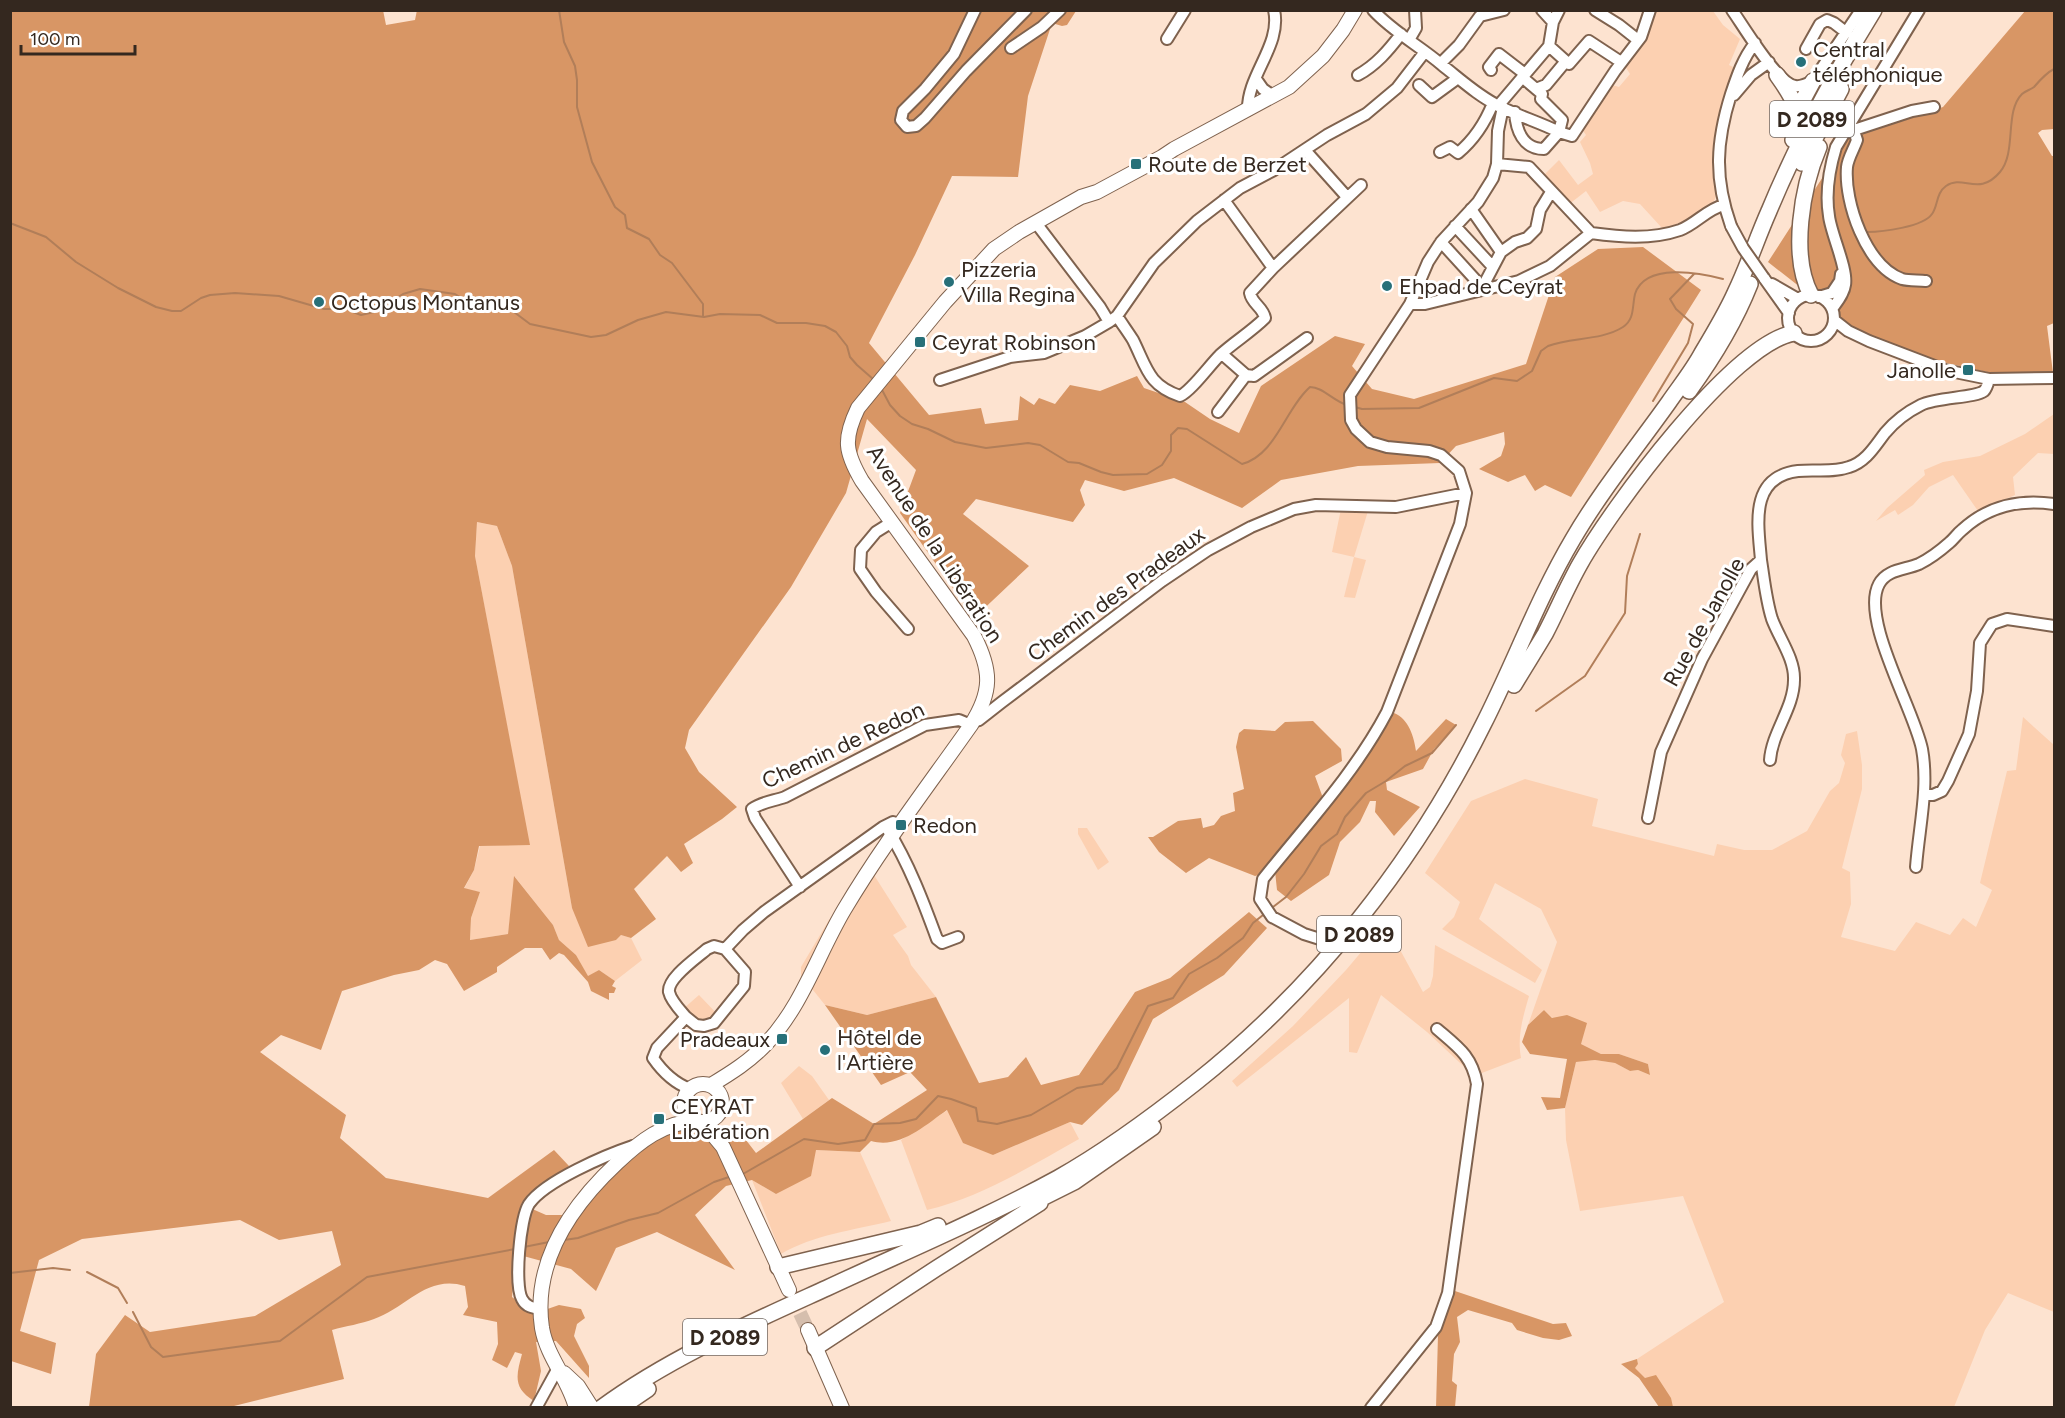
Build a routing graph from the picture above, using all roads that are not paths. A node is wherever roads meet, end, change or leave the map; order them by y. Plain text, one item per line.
1 (975, 10) edge
2 (1026, 10) edge
3 (1060, 10) edge
4 (1185, 10) edge
5 (1274, 10) edge
6 (1373, 10) edge
7 (1415, 10) edge
8 (1504, 10) edge
9 (1542, 10) edge
10 (1558, 10) edge
11 (1595, 10) edge
12 (1650, 10) edge
13 (1732, 10) edge
14 (1861, 10) edge
15 (1874, 10) edge
16 (1885, 10) edge
17 (1919, 10) edge
18 (1353, 11) edge
19 (1475, 13) edge
20 (1553, 22) junction
21 (1847, 33) junction
22 (1405, 37) junction
23 (1167, 39) dead end
24 (1638, 40) junction
25 (1755, 44) junction
26 (1549, 46) junction
27 (1011, 48) dead end
28 (1806, 49) dead end
29 (1424, 53) junction
30 (1566, 61) junction
31 (1621, 62) junction
32 (1441, 63) junction
33 (1773, 69) junction
34 (1491, 70) dead end
35 (1358, 75) dead end
36 (1524, 76) junction
37 (1458, 78) junction
38 (1256, 79) junction
39 (1813, 81) junction
40 (1419, 85) dead end
41 (1536, 89) junction
42 (1273, 96) junction
43 (1835, 99) junction
44 (1498, 105) junction
45 (1254, 107) junction
46 (1934, 107) dead end
47 (1798, 109) junction
48 (1515, 112) junction
49 (1725, 113) junction
50 (1559, 132) junction
51 (1849, 132) junction
52 (1305, 150) junction
53 (1440, 152) dead end
54 (1497, 164) junction
55 (1361, 185) dead end
56 (1551, 192) junction
57 (1347, 197) junction
58 (1224, 200) junction
59 (1724, 205) junction
60 (1471, 209) junction
61 (1768, 213) junction
62 (1036, 223) junction
63 (1455, 226) junction
64 (1591, 233) junction
65 (1441, 242) junction
66 (1501, 252) junction
67 (1842, 265) junction
68 (1493, 267) junction
69 (1273, 268) junction
70 (1764, 278) junction
71 (1926, 281) dead end
72 (1482, 288) junction
73 (1810, 297) junction
74 (1410, 304) junction
75 (1789, 313) junction
76 (1833, 315) junction
77 (1113, 319) junction
78 (1794, 333) junction
79 (1828, 333) junction
80 (1307, 338) dead end
81 (1869, 342) junction
82 (1222, 354) junction
83 (1245, 375) junction
84 (2055, 378) edge
85 (1989, 379) junction
86 (940, 380) dead end
87 (1218, 412) dead end
88 (1466, 493) junction
89 (2055, 504) edge
90 (892, 522) junction
91 (1761, 560) junction
92 (2055, 626) edge
93 (908, 629) dead end
94 (1514, 684) junction
95 (973, 721) junction
96 (1770, 760) dead end
97 (1925, 795) junction
98 (1648, 818) dead end
99 (887, 832) junction
100 (1916, 867) dead end
101 (800, 887) junction
102 (958, 937) dead end
103 (1323, 940) dead end
104 (725, 949) junction
105 (686, 1017) junction
106 (1437, 1029) dead end
107 (738, 1070) junction
108 (711, 1085) junction
109 (690, 1089) junction
110 (722, 1098) junction
111 (684, 1102) junction
112 (721, 1113) junction
113 (699, 1122) junction
114 (652, 1135) junction
115 (636, 1145) junction
116 (723, 1147) junction
117 (1067, 1179) junction
118 (778, 1267) junction
119 (789, 1290) tunnel mouth
120 (541, 1309) junction
121 (808, 1330) tunnel mouth
122 (815, 1348) junction
123 (558, 1368) junction
124 (536, 1407) edge
125 (576, 1407) edge
126 (592, 1407) edge
127 (601, 1407) edge
128 (620, 1407) edge
129 (842, 1407) edge
130 (1371, 1407) edge

1 - 2 street
3 - 27 street
4 - 23 street
5 - 38 street
6 - 22 street
7 - 22 street
8 - 19 street
9 - 20 street
10 - 20 street
11 - 24 street
12 - 24 street
13 - 25 street
14 - 21 street
15 - 61 highway, D 2089
16 - 43 highway, D 2089
17 - 51 street
18 - 42 main road, Avenue de la Libération
19 - 32 street
20 - 26 street
21 - 28 street
21 - 39 street
22 - 29 street
22 - 35 street
24 - 31 street
25 - 33 street
25 - 49 street
26 - 30 street
26 - 36 street
29 - 32 street
29 - 52 street
30 - 31 street
30 - 41 street
31 - 50 street
32 - 37 street
33 - 39 street
33 - 47 highway
33 - 49 street
34 - 36 street
36 - 41 street
36 - 44 street
37 - 40 street
37 - 44 street
38 - 42 street
38 - 45 street
39 - 47 highway
41 - 50 street
42 - 45 main road, Avenue de la Libération
43 - 73 highway
43 - 94 highway, D 2089
44 - 48 street
44 - 53 street
44 - 54 street
45 - 62 main road, Avenue de la Libération
46 - 51 street
47 - 61 highway
48 - 50 street
48 - 50 street
49 - 59 street
51 - 67 street
51 - 71 street
52 - 57 street
52 - 58 street
54 - 56 street
54 - 60 street
55 - 57 street
56 - 64 street
56 - 66 street
57 - 69 street
58 - 69 street
58 - 77 street
59 - 64 street
59 - 70 street, bridge
60 - 63 street
60 - 66 street
61 - 117 highway, D 2089
62 - 77 street
62 - 90 main road, Avenue de la Libération
63 - 65 street
63 - 68 street
64 - 72 street
65 - 72 street
65 - 74 street
66 - 68 street
67 - 73 street
67 - 76 street
68 - 72 street
69 - 82 street
70 - 73 street
70 - 75 street
72 - 74 street
73 - 75 street
73 - 76 street
74 - 88 street
75 - 78 street
76 - 79 street
76 - 81 street
77 - 82 street
77 - 86 street
78 - 79 street
78 - 94 highway
79 - 81 street
80 - 83 street
81 - 85 street
82 - 83 street
83 - 87 street
84 - 85 street
85 - 91 street, Rue de Janolle
88 - 95 street, Chemin des Pradeaux
88 - 103 street
89 - 97 street
90 - 93 street
90 - 95 main road, Avenue de la Libération
91 - 96 street
91 - 98 street, Rue de Janolle
92 - 97 street
94 - 117 highway, D 2089
95 - 99 main road, Avenue de la Libération
95 - 101 street, Chemin de Redon
97 - 100 street
99 - 101 street
99 - 102 street
99 - 107 main road, Avenue de la Libération
101 - 104 street
104 - 105 street
104 - 105 street
105 - 109 street
106 - 130 street
107 - 108 main road, Avenue de la Libération
107 - 110 main road, Avenue de la Libération
108 - 109 main road
108 - 110 main road
109 - 111 main road
110 - 112 main road
111 - 113 main road
111 - 114 main road
112 - 113 main road
112 - 116 main road
113 - 114 main road
113 - 116 main road
114 - 115 main road
115 - 120 main road
115 - 120 street
116 - 118 main road
117 - 118 highway
117 - 122 highway
117 - 127 highway, D 2089
117 - 128 highway, D 2089
118 - 119 main road
120 - 123 main road
121 - 122 main road
122 - 129 main road
123 - 124 street
123 - 125 main road
123 - 126 main road

